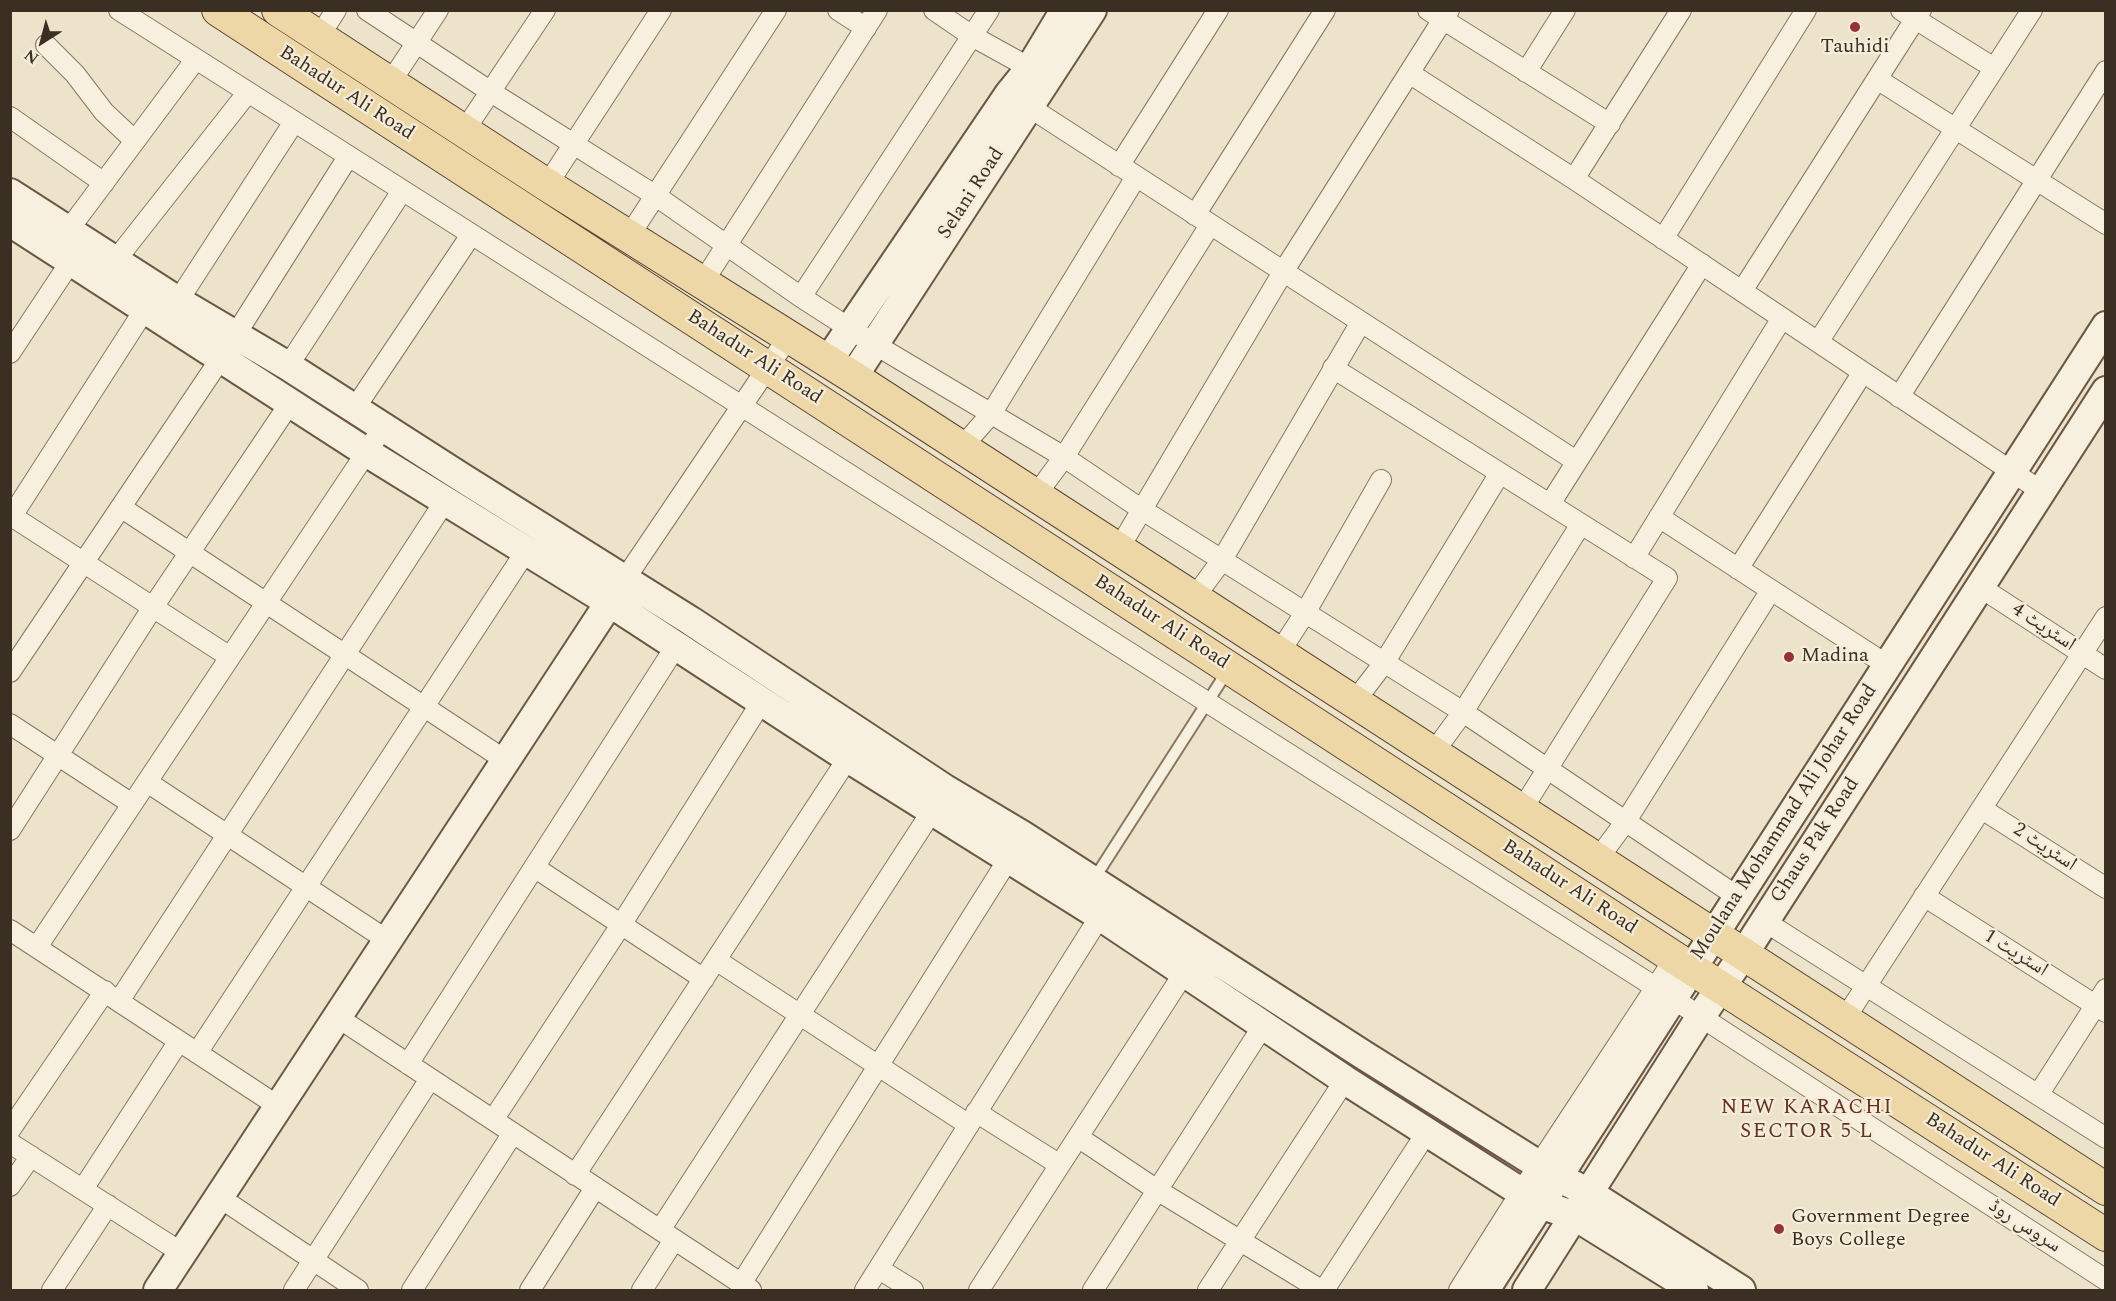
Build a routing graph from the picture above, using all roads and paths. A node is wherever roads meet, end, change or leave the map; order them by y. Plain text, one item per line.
1 (119, 10) edge
2 (218, 10) edge
3 (278, 10) edge
4 (336, 10) edge
5 (367, 10) edge
6 (438, 10) edge
7 (545, 10) edge
8 (661, 10) edge
9 (776, 10) edge
10 (838, 10) edge
11 (877, 10) edge
12 (934, 10) edge
13 (989, 10) edge
14 (1065, 10) edge
15 (1092, 10) edge
16 (1218, 10) edge
17 (1325, 10) edge
18 (1565, 10) edge
19 (1681, 10) edge
20 (1806, 10) edge
21 (2032, 10) edge
22 (1912, 13) edge
23 (1440, 14) edge
24 (866, 28) junction
25 (972, 36) junction
26 (319, 37) junction
27 (417, 43) junction
28 (46, 45) dead end
29 (196, 59) junction
30 (1030, 68) junction
31 (1994, 68) junction
32 (1526, 72) junction
33 (2106, 72) edge
34 (1409, 73) junction
35 (1877, 79) junction
36 (390, 83) junction
37 (491, 92) junction
38 (248, 93) junction
39 (1019, 100) junction
40 (10, 117) edge
41 (294, 122) junction
42 (1610, 124) junction
43 (1955, 129) junction
44 (464, 131) junction
45 (135, 141) junction
46 (573, 144) junction
47 (348, 158) junction
48 (1119, 166) junction
49 (1136, 177) junction
50 (1574, 179) junction
51 (2037, 180) junction
52 (104, 183) junction
53 (548, 185) junction
54 (402, 191) junction
55 (10, 193) edge
56 (656, 196) junction
57 (1203, 220) junction
58 (10, 222) edge
59 (2106, 224) edge
60 (471, 235) junction
61 (629, 236) junction
62 (1663, 238) junction
63 (728, 245) junction
64 (64, 247) junction
65 (116, 261) junction
66 (1702, 264) junction
67 (1283, 272) junction
68 (703, 282) junction
69 (1743, 291) junction
70 (801, 297) junction
71 (178, 301) junction
72 (145, 309) junction
73 (1782, 318) junction
74 (1361, 322) junction
75 (2106, 326) edge
76 (236, 334) junction
77 (789, 336) junction
78 (862, 336) junction
79 (1818, 342) junction
80 (10, 353) edge
81 (221, 358) junction
82 (288, 366) junction
83 (767, 367) junction
84 (1333, 368) junction
85 (840, 369) junction
86 (1863, 372) junction
87 (2106, 391) edge
88 (1899, 397) junction
89 (290, 403) junction
90 (741, 406) junction
91 (355, 408) junction
92 (991, 414) junction
93 (384, 426) junction
94 (962, 447) junction
95 (366, 452) junction
96 (1065, 457) junction
97 (1576, 461) junction
98 (2012, 472) junction
99 (1500, 473) junction
100 (1381, 480) dead end
101 (2042, 491) junction
102 (1036, 495) junction
103 (445, 501) junction
104 (1550, 504) junction
105 (122, 508) junction
106 (1141, 509) junction
107 (11, 516) edge
108 (1659, 517) junction
109 (1581, 524) junction
110 (1118, 550) junction
111 (526, 551) junction
112 (190, 553) junction
113 (1634, 558) junction
114 (1222, 560) junction
115 (85, 563) junction
116 (1738, 569) junction
117 (625, 579) junction
118 (1980, 587) junction
119 (1771, 590) junction
120 (1194, 598) junction
121 (609, 602) junction
122 (266, 603) junction
123 (153, 607) junction
124 (1305, 613) junction
125 (2106, 617) edge
126 (676, 646) junction
127 (1279, 653) junction
128 (2082, 654) junction
129 (345, 655) junction
130 (230, 657) junction
131 (1384, 663) junction
132 (1887, 665) junction
133 (1230, 667) junction
134 (2106, 669) edge
135 (10, 672) edge
136 (762, 701) junction
137 (1354, 702) junction
138 (1207, 703) junction
139 (424, 707) junction
140 (1463, 712) junction
141 (10, 724) edge
142 (1433, 753) junction
143 (58, 755) junction
144 (848, 758) junction
145 (505, 760) junction
146 (1548, 770) junction
147 (147, 782) junction
148 (132, 804) junction
149 (1982, 808) junction
150 (932, 811) junction
151 (1521, 811) junction
152 (1626, 821) junction
153 (10, 830) edge
154 (228, 835) junction
155 (1009, 858) junction
156 (1597, 860) junction
157 (534, 867) junction
158 (306, 887) junction
159 (2106, 888) edge
160 (1924, 896) junction
161 (1738, 897) junction
162 (1101, 898) junction
163 (1764, 921) junction
164 (621, 925) junction
165 (10, 930) edge
166 (1713, 936) junction
167 (387, 940) junction
168 (37, 947) junction
169 (1743, 955) junction
170 (716, 960) junction
171 (1684, 962) junction
172 (1184, 973) junction
173 (704, 979) junction
174 (1867, 985) junction
175 (1722, 986) junction
176 (1664, 992) junction
177 (112, 996) junction
178 (2102, 1002) edge
179 (800, 1015) junction
180 (1701, 1016) junction
181 (337, 1017) junction
182 (1844, 1020) junction
183 (1263, 1026) junction
184 (179, 1041) junction
185 (197, 1053) junction
186 (408, 1064) junction
187 (878, 1066) junction
188 (430, 1079) junction
189 (1345, 1080) junction
190 (2038, 1095) junction
191 (278, 1106) junction
192 (973, 1118) junction
193 (493, 1120) junction
194 (10, 1130) edge
195 (1427, 1132) junction
196 (513, 1133) junction
197 (1078, 1137) junction
198 (2106, 1138) edge
199 (10, 1143) edge
200 (31, 1156) junction
201 (1060, 1165) junction
202 (1549, 1171) junction
203 (575, 1175) junction
204 (10, 1186) edge
205 (595, 1188) junction
206 (83, 1189) junction
207 (2106, 1189) edge
208 (1157, 1190) junction
209 (219, 1197) junction
210 (1531, 1198) junction
211 (1582, 1204) junction
212 (108, 1205) junction
213 (667, 1235) junction
214 (2106, 1235) edge
215 (1241, 1241) junction
216 (182, 1253) junction
217 (313, 1261) junction
218 (879, 1269) junction
219 (2106, 1280) edge
220 (746, 1287) edge
221 (1688, 1289) edge
222 (52, 1290) edge
223 (158, 1290) edge
224 (294, 1290) edge
225 (358, 1290) edge
226 (412, 1290) edge
227 (530, 1290) edge
228 (642, 1290) edge
229 (865, 1290) edge
230 (913, 1290) edge
231 (979, 1290) edge
232 (1093, 1290) edge
233 (1208, 1290) edge
234 (1323, 1290) edge
235 (1460, 1290) edge
236 (1485, 1290) edge
237 (1527, 1290) edge
238 (1741, 1290) edge

1 - 29 street, سروس روڈ
2 - 83 main road, Bahadur Ali Road
3 - 26 main road, Bahadur Ali Road
4 - 26 street
5 - 27 street
6 - 27 street
7 - 37 street
8 - 46 street
9 - 56 street
10 - 24 street
11 - 24 street
12 - 25 street
13 - 25 street
14 - 30 street, Selani Road
15 - 39 street, Selani Road
16 - 48 street
17 - 57 street
18 - 32 street
19 - 42 street
20 - 62 street
21 - 31 street
22 - 31 street
22 - 35 street
23 - 32 street
23 - 34 street
24 - 63 street
25 - 30 street
25 - 70 street
26 - 36 main road, Bahadur Ali Road
27 - 36 street
27 - 37 street
28 - 45 street
29 - 38 street, سروس روڈ
29 - 45 street
30 - 39 street, Selani Road
31 - 43 street
32 - 42 street
33 - 51 street
34 - 50 street
34 - 67 street
35 - 43 street
35 - 69 street
36 - 44 main road, Bahadur Ali Road
37 - 44 street
37 - 46 street
38 - 41 street, سروس روڈ
38 - 65 street
39 - 48 street
39 - 78 street, Selani Road
40 - 52 street
41 - 47 street, سروس روڈ
41 - 71 street
42 - 50 street
43 - 51 street
43 - 79 street
44 - 53 main road, Bahadur Ali Road
45 - 52 street
46 - 53 street
46 - 56 street
47 - 54 street, سروس روڈ
47 - 76 street
48 - 49 street
49 - 57 street
49 - 92 street
50 - 62 street
51 - 59 street
51 - 88 street
52 - 64 street
53 - 61 main road, Bahadur Ali Road
54 - 60 street, سروس روڈ
54 - 82 street
55 - 64 street
56 - 61 street
56 - 63 street
57 - 67 street
57 - 96 street
58 - 64 street
60 - 90 street, سروس روڈ
60 - 91 street
61 - 68 main road, Bahadur Ali Road
62 - 66 street
63 - 68 street
63 - 70 street
64 - 65 street
64 - 72 street
64 - 80 street
65 - 71 street
66 - 69 street
66 - 97 street
67 - 74 street
67 - 106 street
68 - 77 main road, Bahadur Ali Road
69 - 73 street
70 - 78 street
71 - 76 street
72 - 81 street
72 - 107 street
73 - 79 street
73 - 108 street
74 - 84 street
74 - 97 street
75 - 98 street, Moulana Mohammad Ali Johar Road
76 - 82 street
77 - 83 street
77 - 85 main road, Bahadur Ali Road
78 - 85 street, Selani Road
78 - 92 street
79 - 86 street
81 - 89 street
81 - 105 street
82 - 91 street
83 - 90 street
83 - 133 main road, Bahadur Ali Road
84 - 99 street
84 - 114 street
85 - 94 main road, Bahadur Ali Road
86 - 88 street
86 - 116 street
87 - 101 street, Ghaus Pak Road
88 - 98 street
89 - 95 street
89 - 112 street
90 - 117 street
90 - 138 street, سروس روڈ
91 - 93 street
92 - 94 street
92 - 96 street
93 - 95 street
93 - 117 street
94 - 102 main road, Bahadur Ali Road
95 - 103 street
95 - 122 street
96 - 102 street
96 - 106 street
97 - 104 street
98 - 101 street
98 - 132 street, Moulana Mohammad Ali Johar Road
99 - 104 street
99 - 131 street
100 - 124 street
101 - 118 street, Ghaus Pak Road
102 - 110 main road, Bahadur Ali Road
103 - 111 street
103 - 129 street
104 - 109 street
105 - 112 street
105 - 115 street
106 - 110 street
106 - 114 street
107 - 115 street
108 - 113 street
108 - 116 street
109 - 113 street
109 - 140 street
110 - 120 main road, Bahadur Ali Road
111 - 121 street
111 - 139 street
112 - 122 street
112 - 123 street
113 - 146 street
114 - 120 street
114 - 124 street
115 - 123 street
115 - 135 street
116 - 119 street
117 - 121 street
117 - 162 street
118 - 128 street, اسٹریٹ 4
118 - 163 street, Ghaus Pak Road
119 - 132 street
119 - 152 street
120 - 127 main road, Bahadur Ali Road
121 - 126 street
121 - 145 street
122 - 129 street
122 - 130 street
123 - 130 street
123 - 143 street
124 - 127 street
124 - 131 street
125 - 128 street
126 - 136 street
126 - 157 street
127 - 137 main road, Bahadur Ali Road
128 - 134 street, اسٹریٹ 4
128 - 149 street
129 - 139 street
129 - 154 street
130 - 147 street
131 - 137 street
131 - 140 street
132 - 161 street, Moulana Mohammad Ali Johar Road
133 - 138 lane
133 - 171 main road, Bahadur Ali Road
136 - 144 street
136 - 164 street
137 - 142 main road, Bahadur Ali Road
138 - 162 lane
138 - 176 street, سروس روڈ
139 - 145 street
139 - 158 street
140 - 142 street
140 - 146 street
141 - 143 street
142 - 151 main road, Bahadur Ali Road
143 - 148 street
143 - 153 street
144 - 150 street
144 - 170 street
145 - 167 street
146 - 151 street
146 - 152 street
147 - 148 street
147 - 154 street
148 - 168 street
149 - 159 street, اسٹریٹ 2
149 - 160 street
150 - 155 street
150 - 179 street
151 - 156 main road, Bahadur Ali Road
152 - 156 street
152 - 161 street
154 - 158 street
154 - 177 street
155 - 162 street
155 - 187 street
156 - 166 main road, Bahadur Ali Road
157 - 164 street
157 - 186 street
158 - 167 street
158 - 185 street
160 - 174 street
160 - 178 street, اسٹریٹ 1
161 - 166 street, Moulana Mohammad Ali Johar Road
162 - 172 street
162 - 192 street
162 - 202 street
163 - 169 street, Ghaus Pak Road
163 - 174 street
164 - 173 street
164 - 193 street
165 - 168 street
166 - 169 main road, Bahadur Ali Road
166 - 171 street, Moulana Mohammad Ali Johar Road
167 - 181 street
168 - 177 street
169 - 175 street, Ghaus Pak Road
169 - 182 main road, Bahadur Ali Road
170 - 173 street
170 - 179 street
171 - 175 main road, Bahadur Ali Road
171 - 176 street, Moulana Mohammad Ali Johar Road
172 - 183 street
172 - 197 street
173 - 203 street
174 - 182 street
174 - 190 street
175 - 180 street, Ghaus Pak Road
175 - 214 main road, Bahadur Ali Road
176 - 180 street, سروس روڈ
176 - 202 street, Moulana Mohammad Ali Johar Road
177 - 184 street
177 - 194 street
178 - 190 street
179 - 187 street
179 - 213 street
180 - 211 street, Ghaus Pak Road
180 - 219 street, سروس روڈ
181 - 186 street
181 - 191 street
182 - 207 main road, Bahadur Ali Road
183 - 189 street
183 - 208 street
184 - 185 street
184 - 206 street
185 - 191 street
186 - 188 street
187 - 192 street
187 - 220 street
188 - 193 street
188 - 217 street
189 - 195 street
189 - 215 street
190 - 198 street
191 - 209 street
192 - 201 street
192 - 218 street
193 - 196 street
195 - 210 street
195 - 234 street
196 - 203 street
196 - 226 street
197 - 201 street
197 - 208 street
199 - 200 street
200 - 204 street
200 - 206 street
201 - 231 street
202 - 210 street, Moulana Mohammad Ali Johar Road
202 - 211 street
203 - 205 street
205 - 213 street
205 - 227 street
206 - 212 street
208 - 215 street
208 - 232 street
209 - 216 street
209 - 217 street
210 - 211 street
210 - 235 street
210 - 236 street, Moulana Mohammad Ali Johar Road
211 - 221 street
211 - 237 street, Ghaus Pak Road
211 - 238 street
212 - 216 street
212 - 222 street
213 - 220 street
213 - 228 street
215 - 233 street
215 - 234 street
216 - 223 street
217 - 224 street
217 - 225 street
218 - 229 street
218 - 230 street

